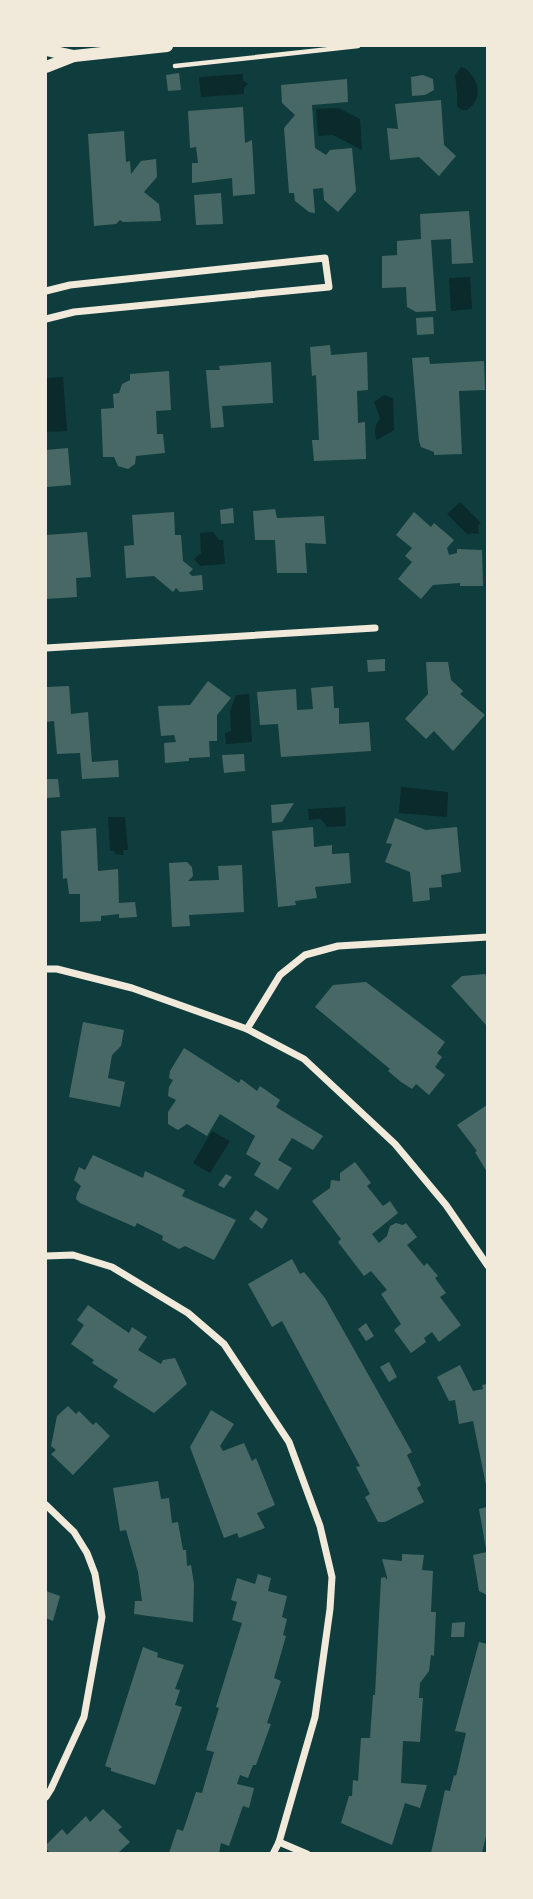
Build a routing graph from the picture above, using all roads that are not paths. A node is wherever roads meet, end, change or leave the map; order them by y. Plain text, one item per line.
1 (167, 46) edge
2 (46, 50) edge
3 (74, 56) junction
4 (46, 67) edge
5 (46, 291) edge
6 (46, 319) edge
7 (375, 628) dead end
8 (46, 648) edge
9 (488, 937) edge
10 (46, 969) edge
11 (247, 1029) junction
12 (46, 1256) edge
13 (488, 1266) edge
14 (46, 1505) edge
15 (46, 1797) edge
16 (279, 1842) junction
17 (273, 1853) edge
18 (307, 1853) edge

1 - 3 street
2 - 3 street
3 - 4 street
5 - 6 street
7 - 8 street
9 - 11 street
10 - 11 street
11 - 13 street
12 - 16 street
14 - 15 street
16 - 17 street
16 - 18 street

